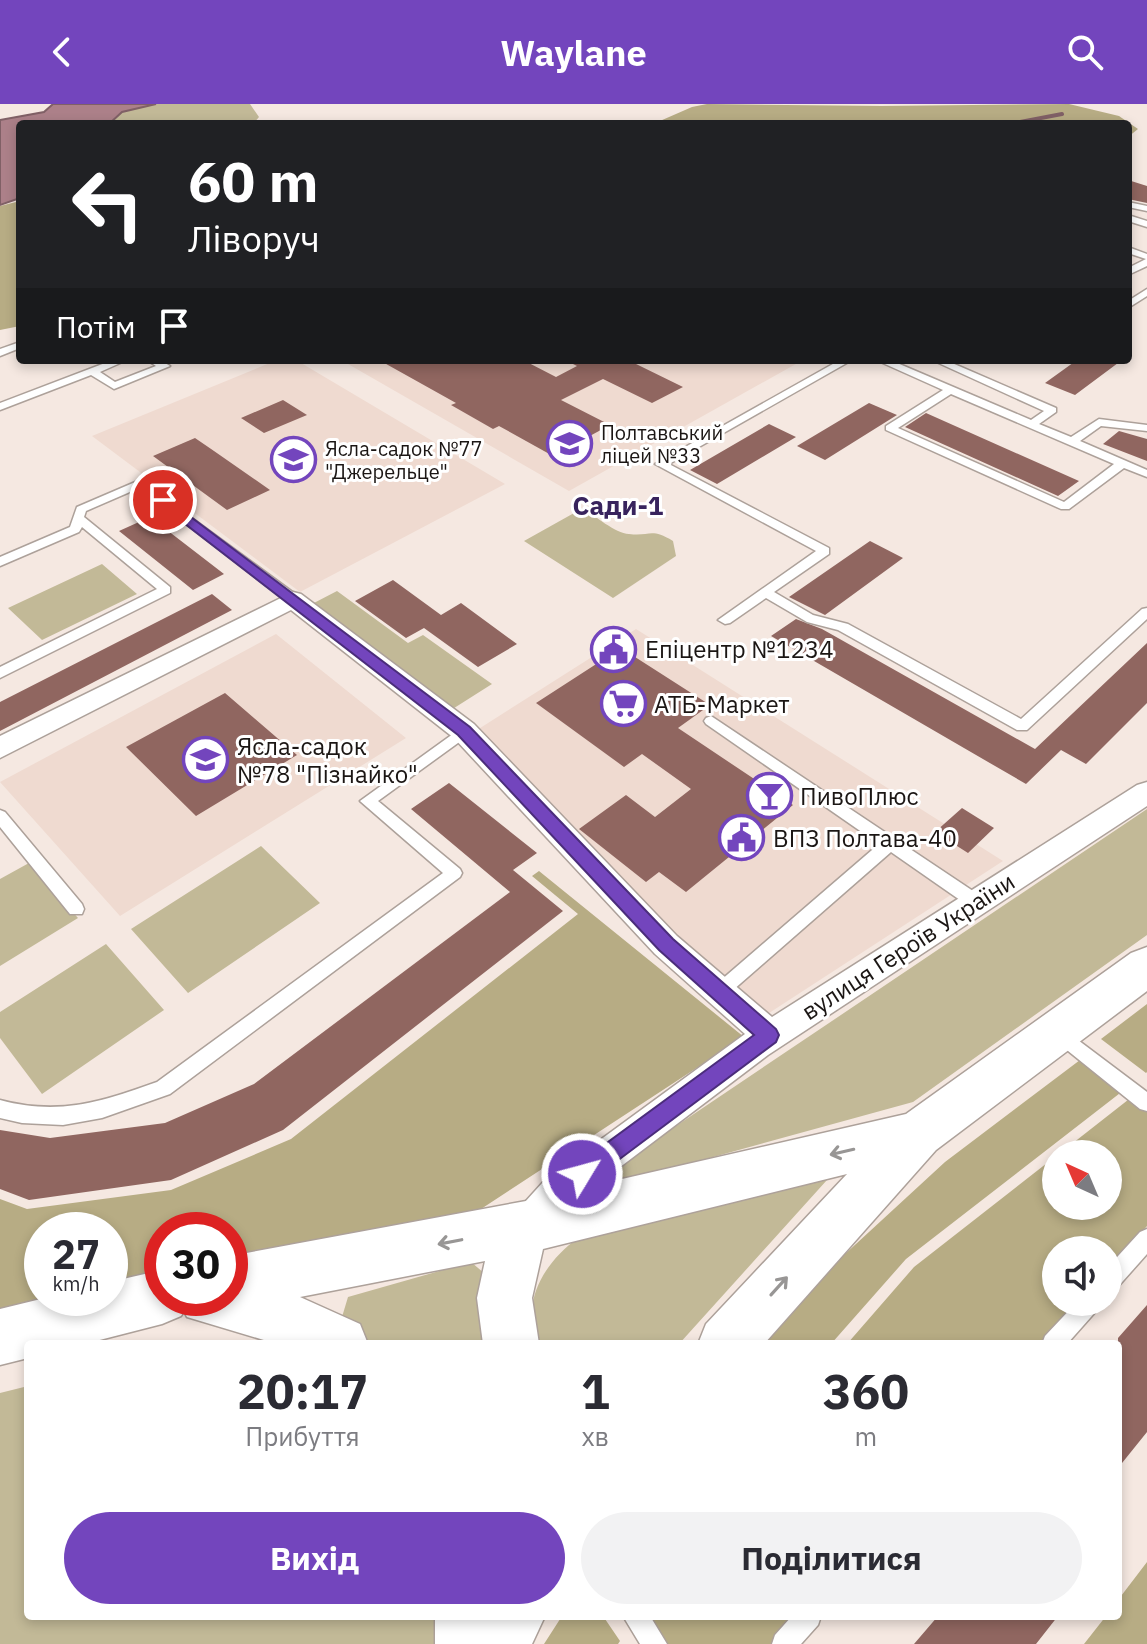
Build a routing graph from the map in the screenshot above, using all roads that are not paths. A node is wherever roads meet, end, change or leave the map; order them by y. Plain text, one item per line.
1 (112, 364) edge
2 (161, 364) edge
3 (840, 364) edge
4 (891, 364) edge
5 (946, 364) edge
6 (93, 372) junction
7 (949, 391) junction
8 (0, 407) edge
9 (1031, 425) junction
10 (1147, 428) edge
11 (1072, 442) junction
12 (1123, 463) junction
13 (1147, 474) edge
14 (78, 518) junction
15 (0, 562) edge
16 (765, 592) junction
17 (293, 599) junction
18 (1147, 612) edge
19 (725, 620) dead end
20 (0, 673) edge
21 (711, 721) dead end
22 (464, 731) junction
23 (0, 748) edge
24 (1147, 792) edge
25 (0, 816) edge
26 (889, 844) junction
27 (976, 902) junction
28 (76, 909) dead end
29 (1147, 966) edge
30 (719, 992) junction
31 (1057, 1032) junction
32 (769, 1035) junction
33 (1147, 1103) edge
34 (0, 1109) edge
35 (918, 1134) junction
36 (526, 1227) junction
37 (1147, 1239) edge
38 (1122, 1267) edge
39 (248, 1280) edge
40 (144, 1301) edge
41 (248, 1307) edge
42 (1078, 1316) edge
43 (0, 1337) edge
44 (333, 1340) edge
45 (510, 1340) edge
46 (730, 1340) edge
47 (1057, 1340) edge
48 (467, 1620) edge
49 (510, 1620) edge
50 (638, 1620) edge
51 (805, 1620) edge
52 (468, 1644) edge
53 (493, 1644) edge
54 (655, 1644) edge
55 (784, 1644) edge

1 - 6 lane
2 - 6 lane
3 - 16 lane
4 - 7 lane
5 - 9 lane
6 - 8 lane
7 - 9 lane
7 - 12 lane
9 - 11 lane
10 - 11 lane
11 - 12 lane
12 - 13 lane
14 - 15 lane
14 - 17 lane
14 - 20 lane
16 - 18 lane
16 - 19 lane
17 - 22 street
17 - 23 street
21 - 26 lane
22 - 30 street
22 - 34 lane
24 - 27 street, вулиця Героїв України
25 - 28 lane
26 - 27 lane
26 - 30 lane
27 - 32 street, вулиця Героїв України
29 - 31 main road
30 - 32 street
31 - 33 lane
31 - 35 main road
32 - 36 street, вулиця Героїв України
35 -> 36 main road
46 -> 35 main road
36 -> 39 main road
36 - 45 main road
37 - 38 lane
40 - 43 main road
41 - 44 main road
42 - 47 lane
48 - 52 main road
49 - 53 main road
50 - 54 lane
51 - 55 lane

